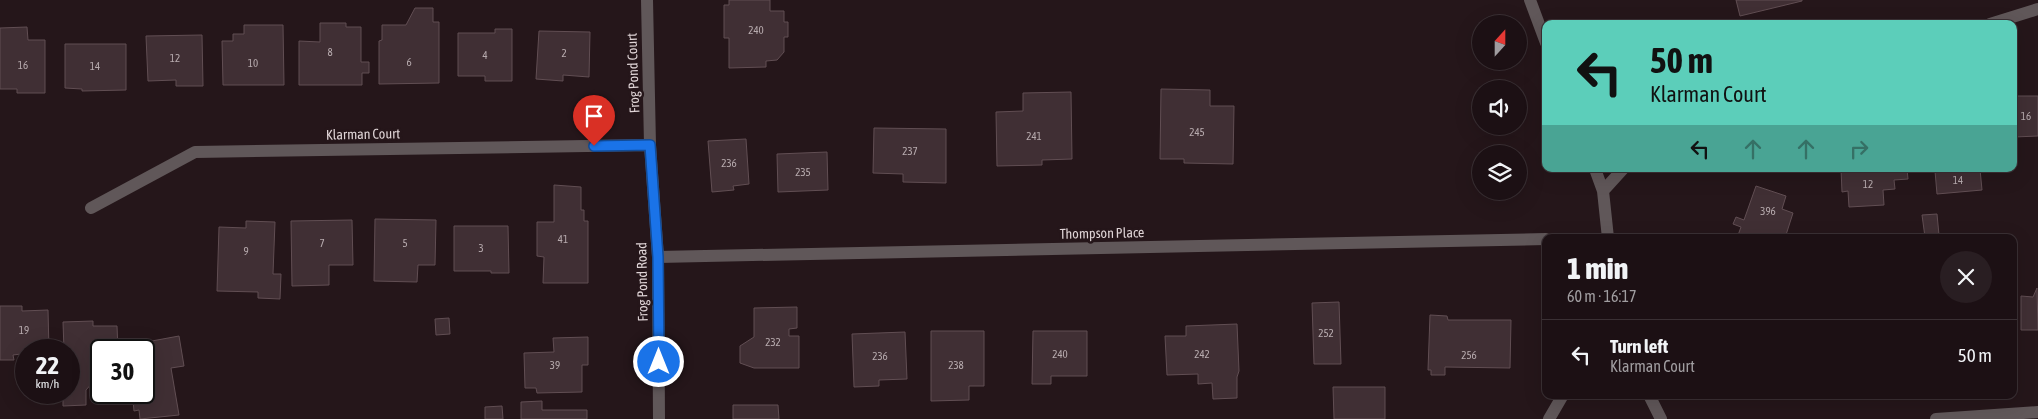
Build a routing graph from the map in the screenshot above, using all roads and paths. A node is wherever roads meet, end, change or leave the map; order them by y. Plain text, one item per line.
1 (647, 0) edge
2 (1530, 0) edge
3 (2038, 9) edge
4 (2003, 20) edge
5 (1542, 32) edge
6 (650, 145) junction
7 (1596, 172) edge
8 (1620, 172) edge
9 (1603, 191) junction
10 (91, 208) dead end
11 (1608, 234) edge
12 (1542, 239) edge
13 (658, 257) junction
14 (1561, 399) edge
15 (1651, 399) edge
16 (2038, 412) edge
17 (659, 419) edge
18 (1549, 419) edge
19 (1661, 419) edge
20 (1936, 419) edge

1 - 6 street, Frog Pond Court
2 - 5 street
3 - 4 street
6 - 10 street, Klarman Court
6 - 13 street, Frog Pond Road
7 - 9 street
8 - 9 street
9 - 11 street
12 - 13 street, Thompson Place
13 - 17 street, Frog Pond Road
14 - 18 street
15 - 19 street
16 - 20 street

